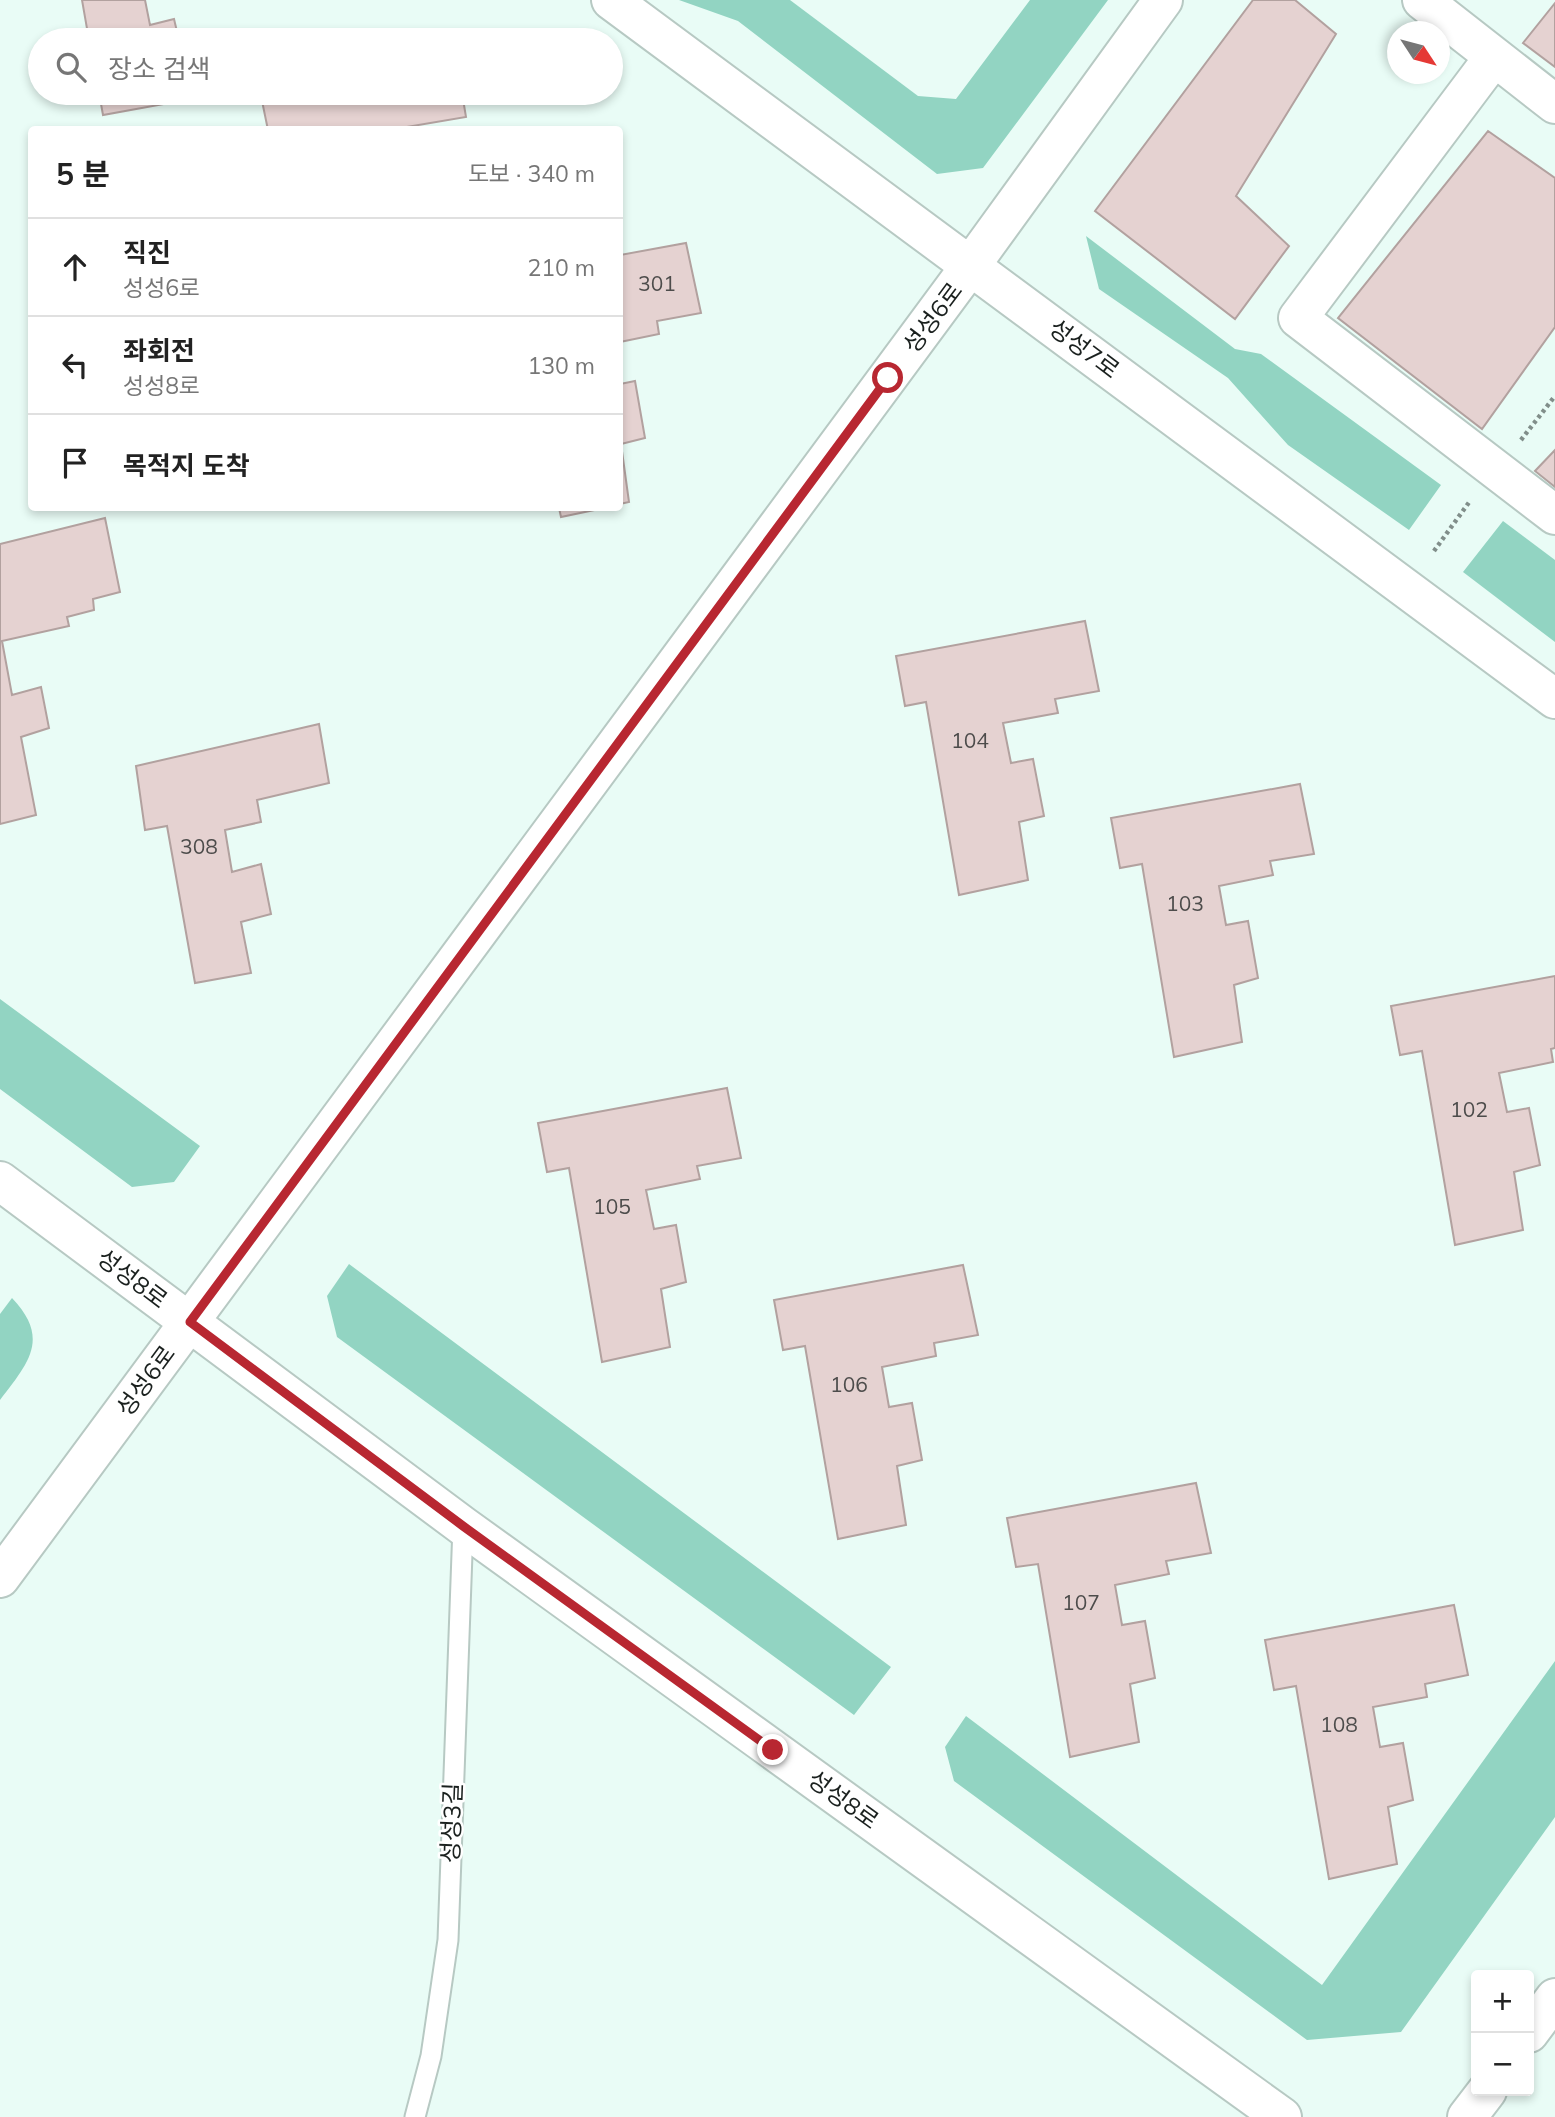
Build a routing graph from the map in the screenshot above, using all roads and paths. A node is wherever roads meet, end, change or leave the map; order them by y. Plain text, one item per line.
1 (611, 0) edge
2 (1163, 0) edge
3 (1422, 0) edge
4 (1494, 57) junction
5 (1555, 104) edge
6 (971, 265) junction
7 (1555, 396) edge
8 (1521, 441) dead end
9 (1470, 501) dead end
10 (1555, 514) edge
11 (1434, 551) dead end
12 (1555, 699) edge
13 (0, 1181) edge
14 (190, 1322) junction
15 (463, 1526) junction
16 (0, 1578) edge
17 (1555, 1998) edge
18 (1534, 2026) edge
19 (1483, 2096) edge
20 (415, 2117) edge
21 (1282, 2117) edge
22 (1467, 2117) edge

1 - 6 street, 성성7로
2 - 6 street, 성성6로
3 - 4 street
4 - 5 street
4 - 10 street
6 - 12 street, 성성7로
6 - 14 street, 성성6로
7 - 8 path
9 - 11 path
13 - 14 street, 성성8로
14 - 15 street, 성성8로
14 - 16 street, 성성6로
15 - 20 lane, 성성3길
15 - 21 street, 성성8로
17 - 18 street
19 - 22 street

